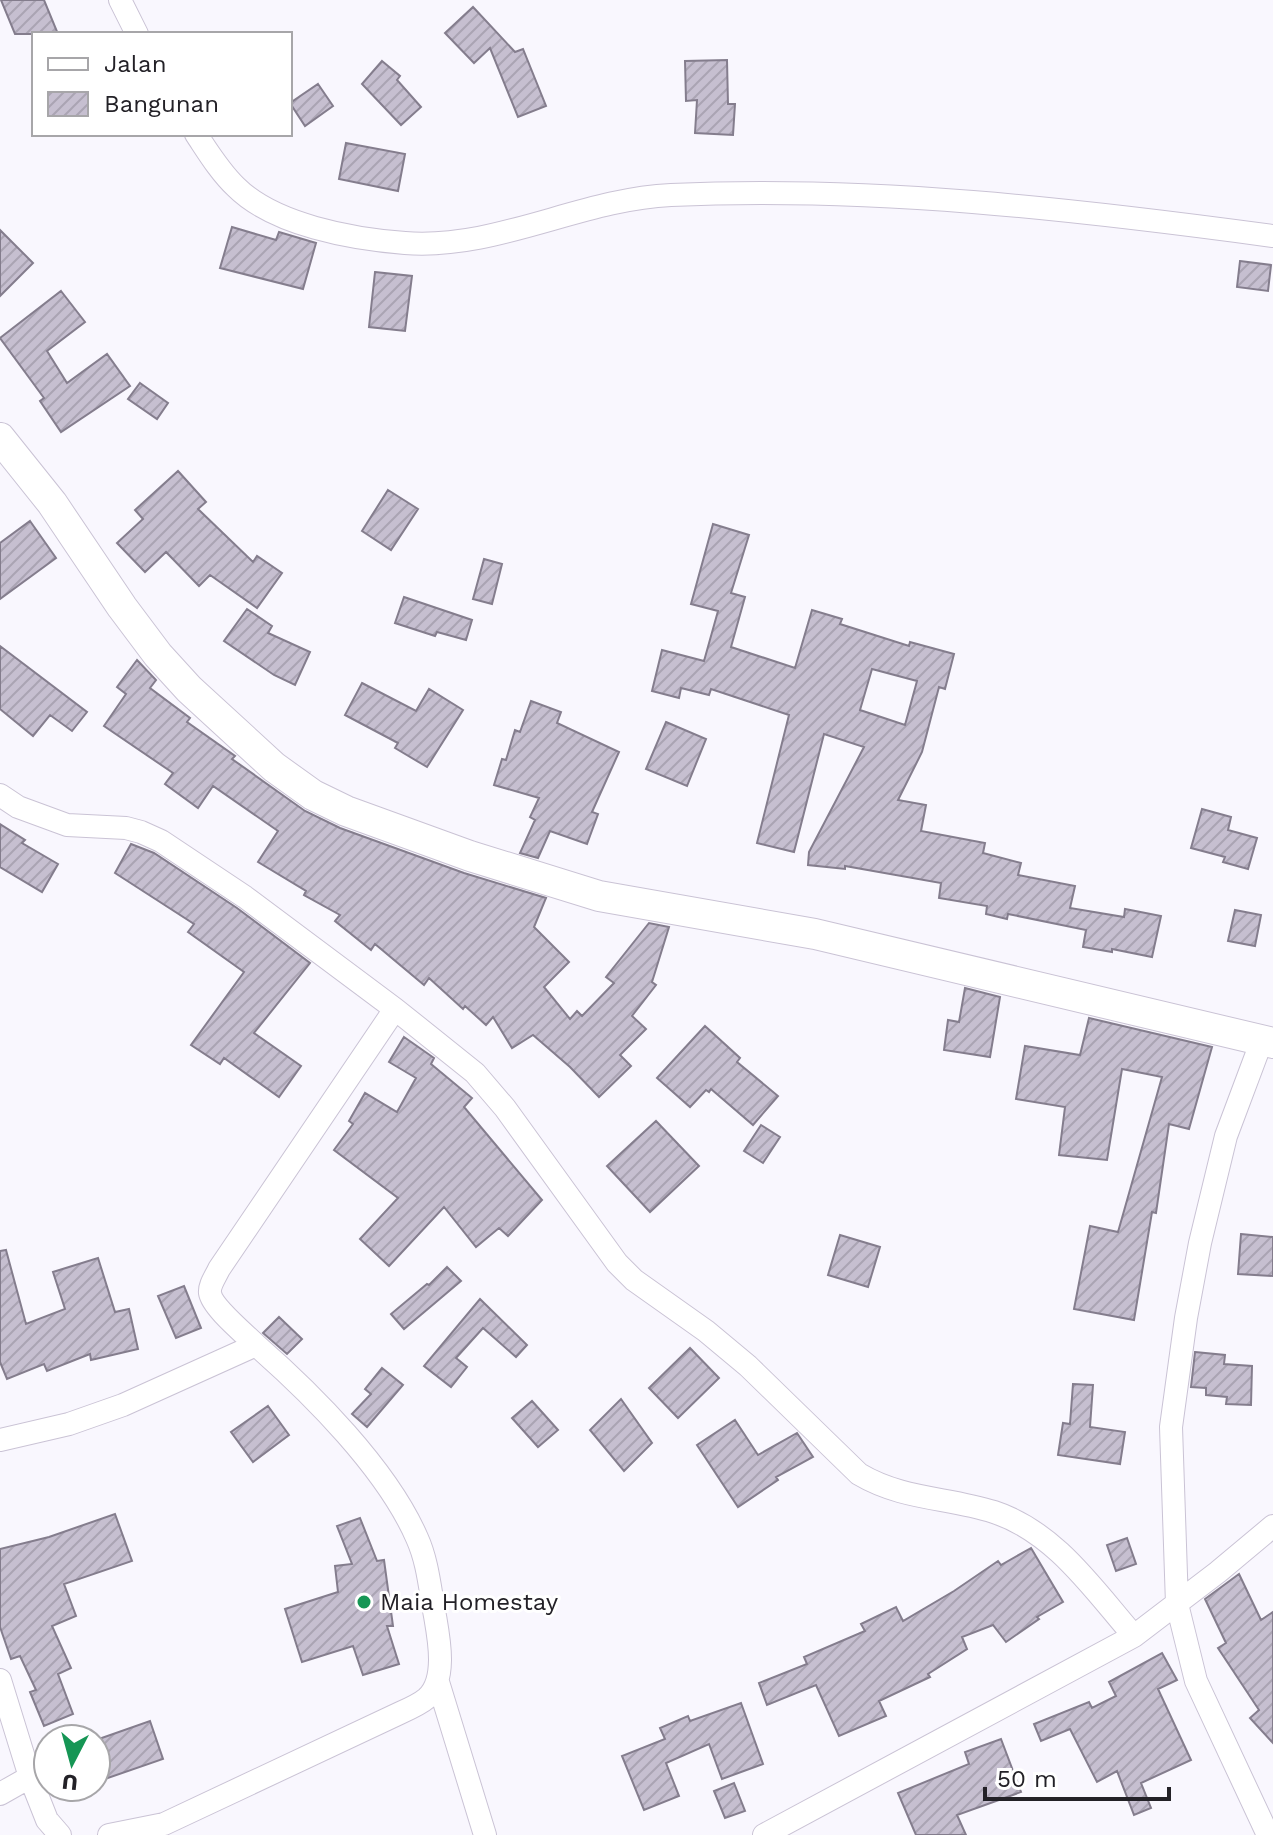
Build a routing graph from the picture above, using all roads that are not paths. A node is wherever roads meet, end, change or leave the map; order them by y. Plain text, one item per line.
1 (120, 0) edge
2 (136, 32) edge
3 (197, 136) edge
4 (1273, 236) edge
5 (0, 438) edge
6 (0, 795) edge
7 (395, 1009) junction
8 (1269, 1032) edge
9 (256, 1345) junction
10 (0, 1440) edge
11 (1273, 1526) edge
12 (1177, 1604) junction
13 (1134, 1636) junction
14 (0, 1680) edge
15 (438, 1682) junction
16 (30, 1777) junction
17 (0, 1794) edge
18 (167, 1829) edge
19 (60, 1835) edge
20 (109, 1835) edge
21 (485, 1835) edge
22 (764, 1835) edge
23 (1268, 1835) edge

1 - 2 street
3 - 4 street
5 - 8 street
6 - 7 street
7 - 9 street
7 - 13 street
8 - 12 street
9 - 10 street
9 - 15 street
11 - 12 street
12 - 13 street
12 - 23 street
13 - 22 street
14 - 16 street
15 - 18 street
15 - 21 street
16 - 17 street
16 - 19 street
18 - 20 street

